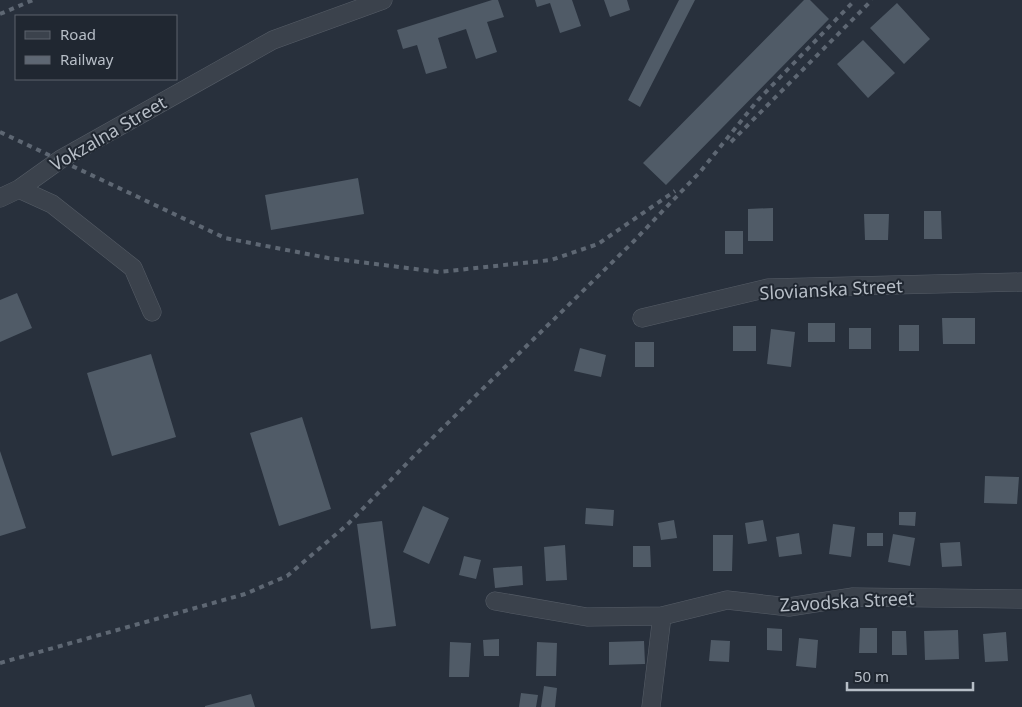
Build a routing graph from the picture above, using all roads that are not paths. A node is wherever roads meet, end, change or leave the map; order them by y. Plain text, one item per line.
1 (383, 0) edge
2 (19, 189) junction
3 (0, 198) edge
4 (1022, 282) edge
5 (152, 312) dead end
6 (642, 318) dead end
7 (1022, 599) edge
8 (495, 601) dead end
9 (662, 616) junction
10 (651, 707) edge

1 - 2 street, Vokzalna Street
2 - 3 street, Vokzalna Street
2 - 5 street
4 - 6 street, Slovianska Street
7 - 9 street, Zavodska Street
8 - 9 street, Zavodska Street
9 - 10 street

